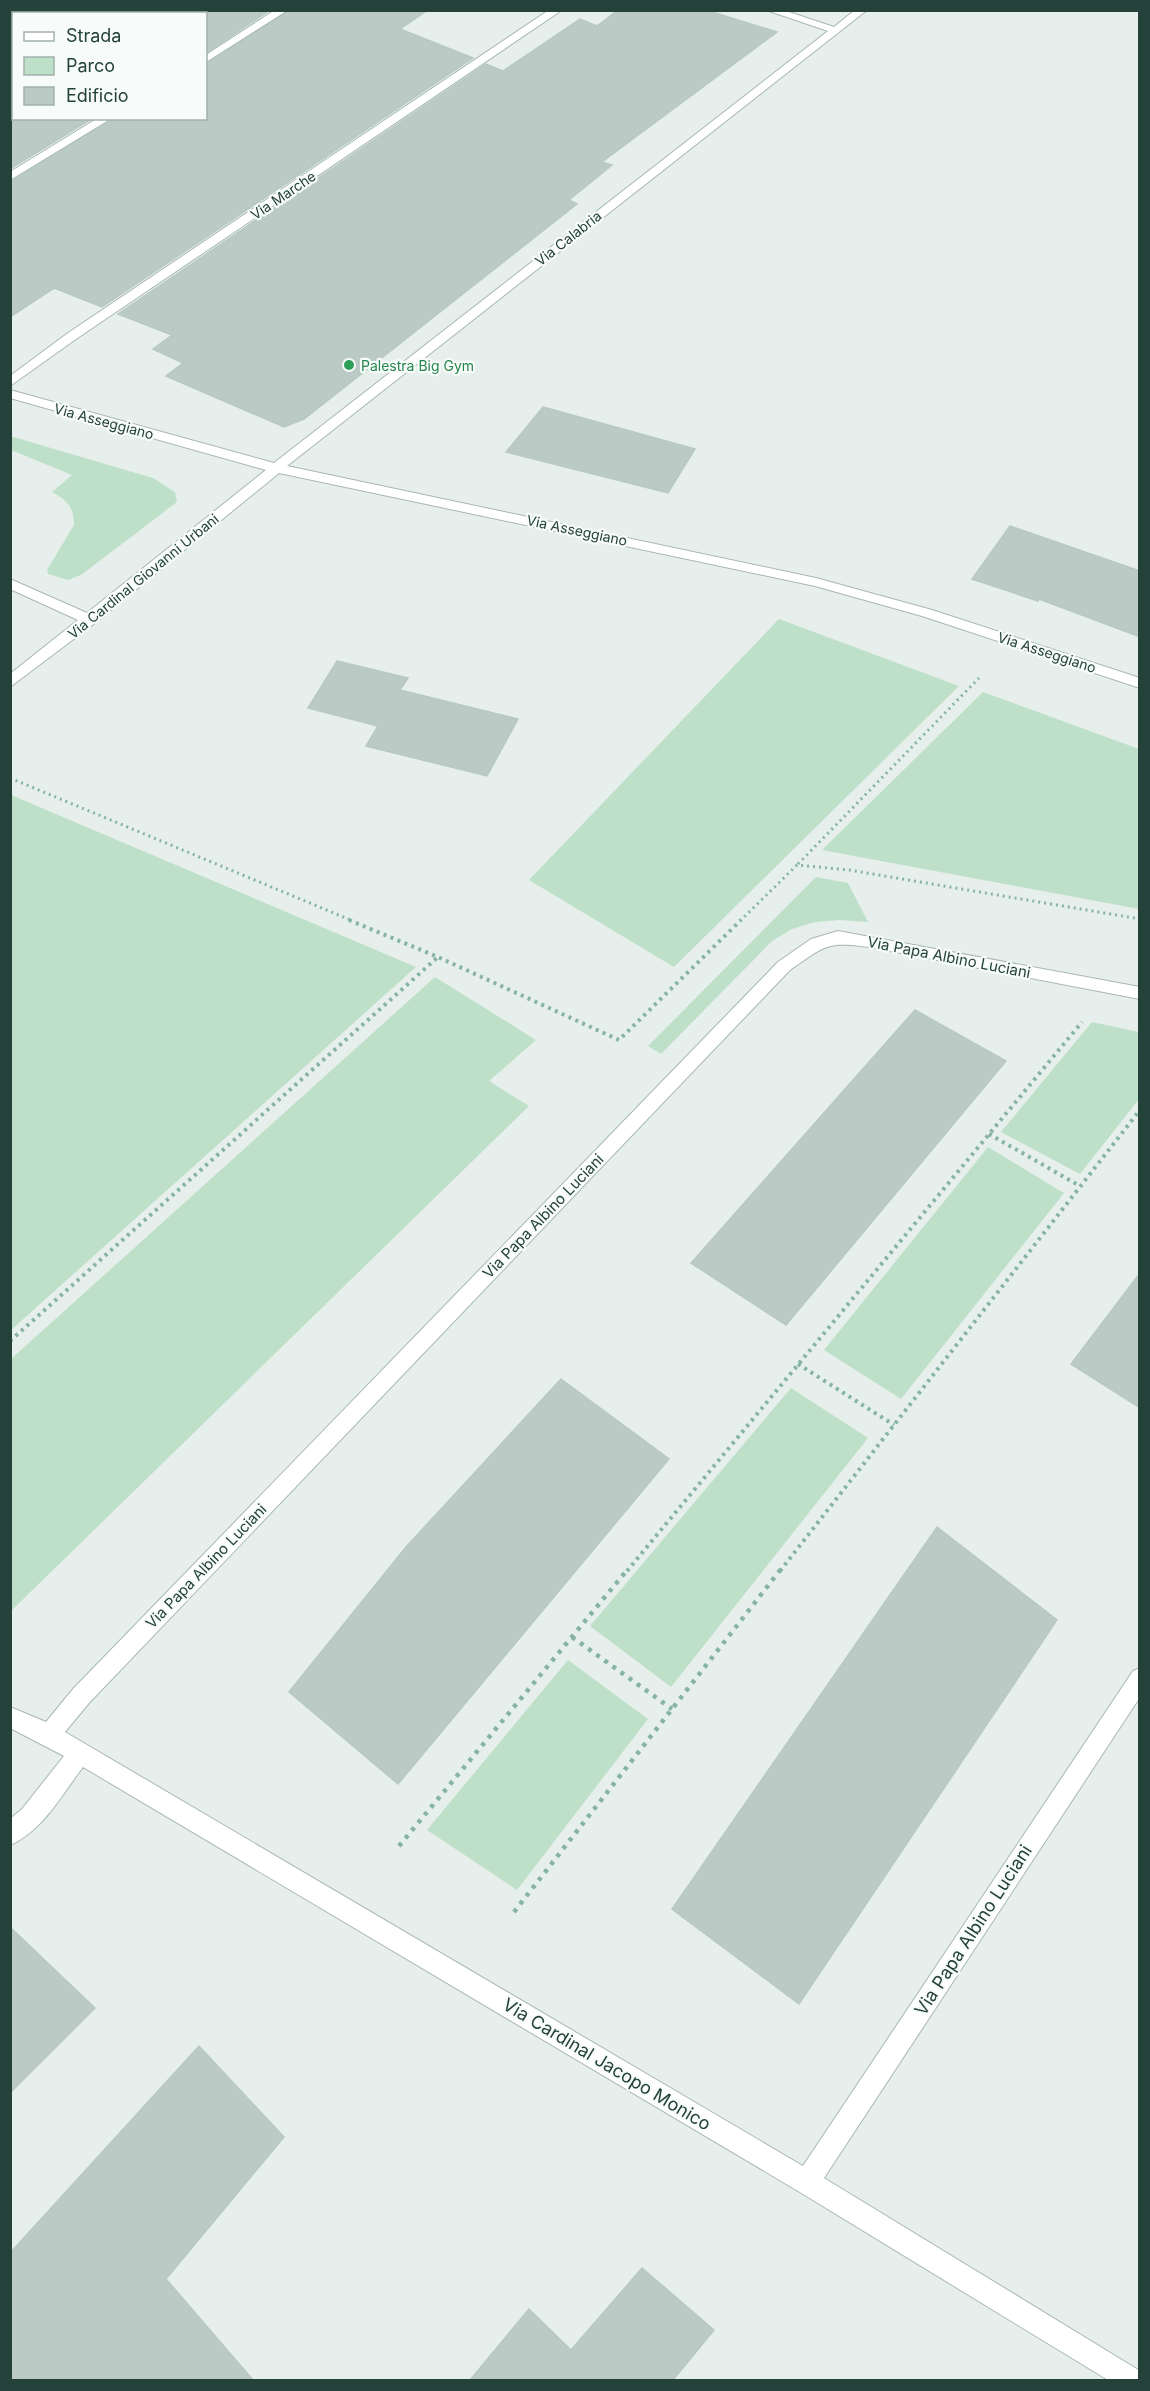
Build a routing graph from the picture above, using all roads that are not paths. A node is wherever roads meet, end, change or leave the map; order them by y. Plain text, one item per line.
1 (283, 10) edge
2 (557, 10) edge
3 (771, 10) edge
4 (862, 10) edge
5 (837, 31) junction
6 (207, 58) edge
7 (104, 120) edge
8 (10, 177) edge
9 (10, 382) edge
10 (10, 394) edge
11 (275, 468) junction
12 (10, 583) edge
13 (90, 620) junction
14 (10, 682) edge
15 (1140, 683) edge
16 (1140, 993) edge
17 (1140, 1678) edge
18 (10, 1717) edge
19 (49, 1735) junction
20 (80, 1753) junction
21 (10, 1834) edge
22 (807, 2182) junction
23 (1131, 2380) edge

1 - 6 street
2 - 9 street, Via Marche
3 - 5 street
4 - 5 street, Via Calabria
5 - 11 street, Via Calabria
7 - 8 street
10 - 11 street, Via Asseggiano
11 - 13 street, Via Cardinal Giovanni Urbani
11 - 15 street, Via Asseggiano
12 - 13 street
13 - 14 street, Via Cardinal Giovanni Urbani
16 - 19 street, Via Papa Albino Luciani
17 - 22 street, Via Papa Albino Luciani
18 - 19 street, Via Cardinal Jacopo Monico
19 - 20 street, Via Cardinal Jacopo Monico
20 - 21 street
20 - 22 street, Via Cardinal Jacopo Monico
22 - 23 street, Via Cardinal Jacopo Monico

